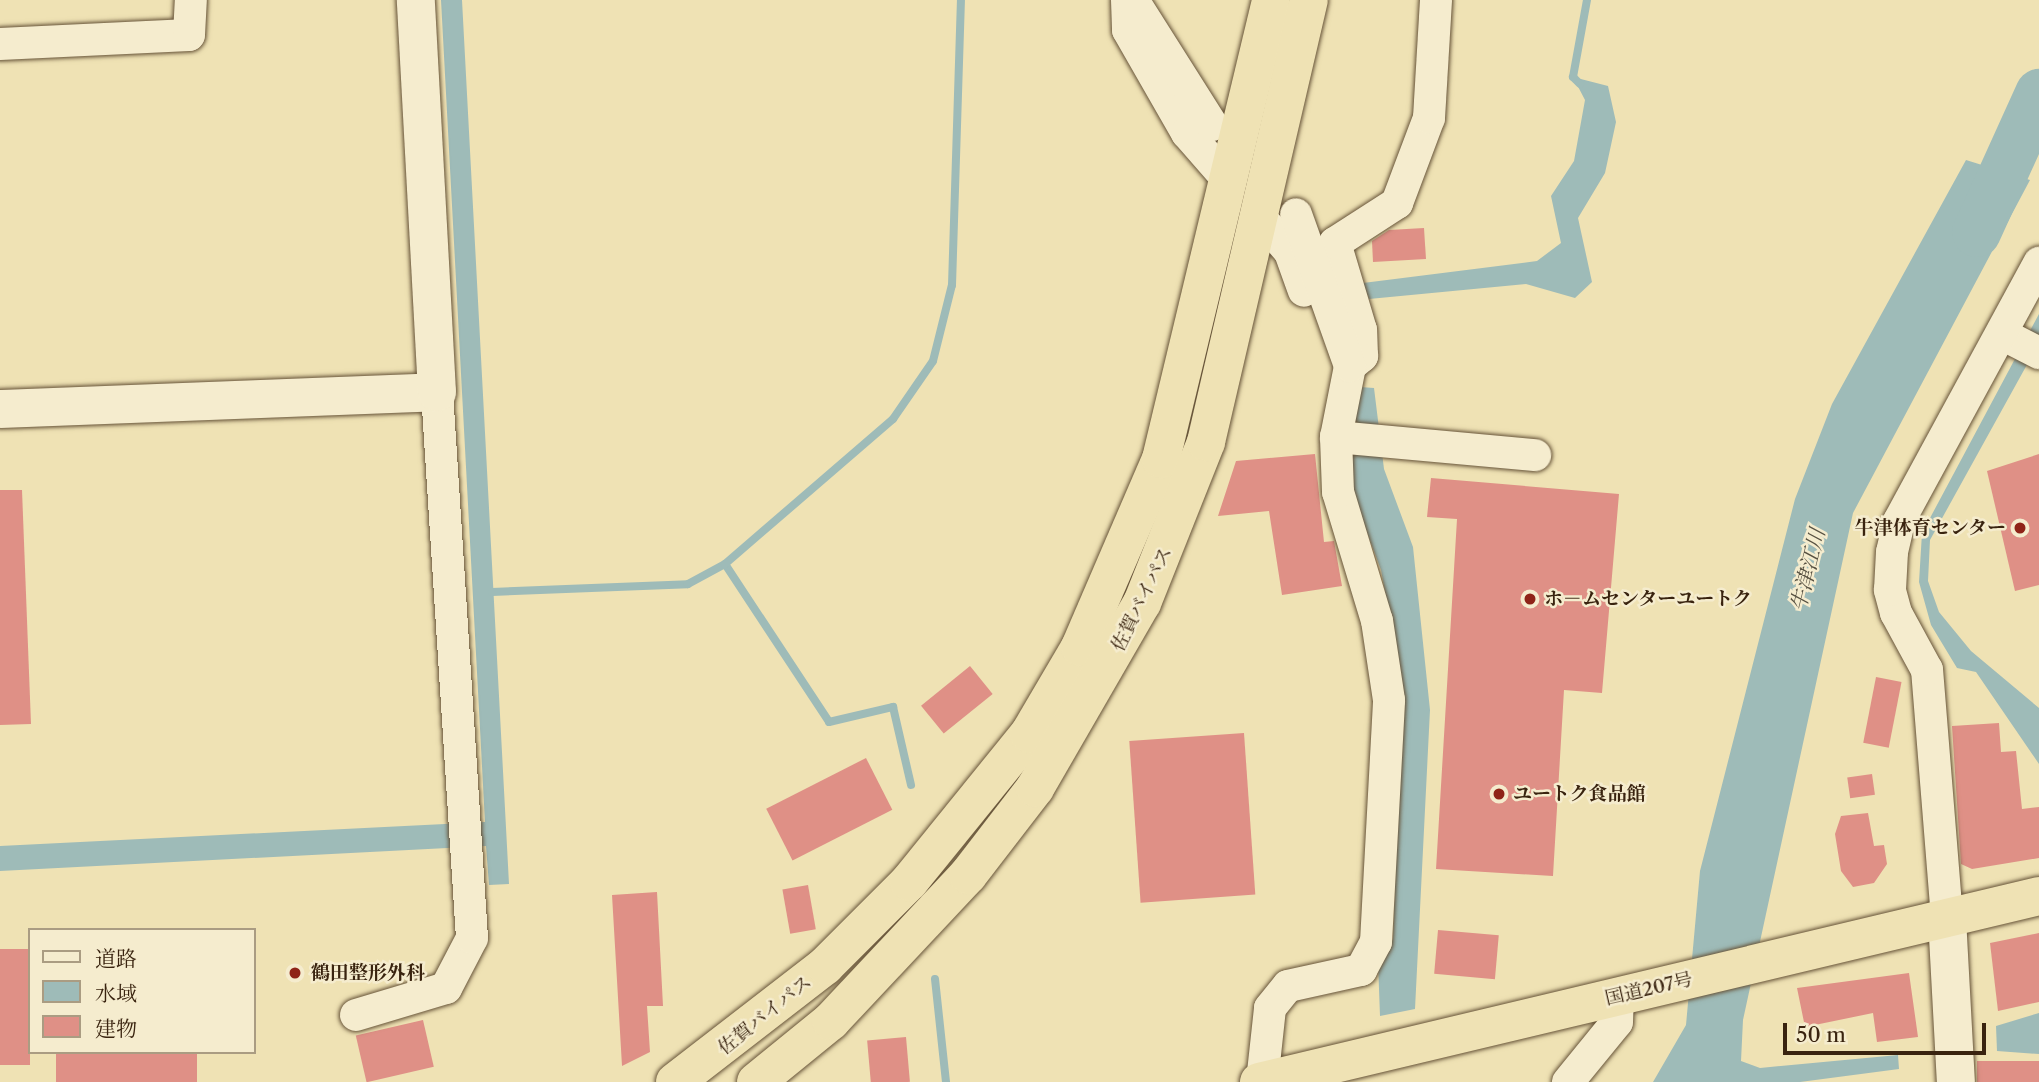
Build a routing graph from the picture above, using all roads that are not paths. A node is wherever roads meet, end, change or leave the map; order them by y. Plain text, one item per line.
1 (191, 0) edge
2 (416, 0) edge
3 (1127, 0) edge
4 (1133, 0) edge
5 (1271, 0) edge
6 (1310, 0) edge
7 (1436, 0) edge
8 (0, 44) edge
9 (1212, 125) dead end
10 (1229, 181) junction
11 (1296, 214) dead end
12 (1259, 216) junction
13 (2039, 263) edge
14 (2023, 345) edge
15 (1350, 366) junction
16 (437, 392) junction
17 (1344, 397) junction
18 (0, 409) edge
19 (1336, 437) junction
20 (1535, 455) dead end
21 (2039, 896) edge
22 (1947, 918) junction
23 (1629, 994) junction
24 (356, 1015) dead end
25 (716, 1071) edge
26 (675, 1082) edge
27 (756, 1082) edge
28 (1261, 1082) edge
29 (1568, 1082) edge
30 (1956, 1082) edge

1 - 8 street
2 - 16 street
3 - 10 street
4 - 9 street
5 - 10 highway, 佐賀バイパス
6 - 12 highway, 佐賀バイパス
7 - 15 street
10 - 25 highway, 佐賀バイパス
11 - 15 street
12 - 17 street
12 - 27 highway, 佐賀バイパス
13 - 14 street
14 - 22 street
15 - 17 street
16 - 18 street
16 - 24 street
17 - 19 street
19 - 20 street
19 - 28 street
21 - 22 highway, 国道207号
22 - 23 highway, 国道207号
22 - 30 street
23 - 28 highway, 国道207号
23 - 29 street
25 - 26 highway, 佐賀バイパス

